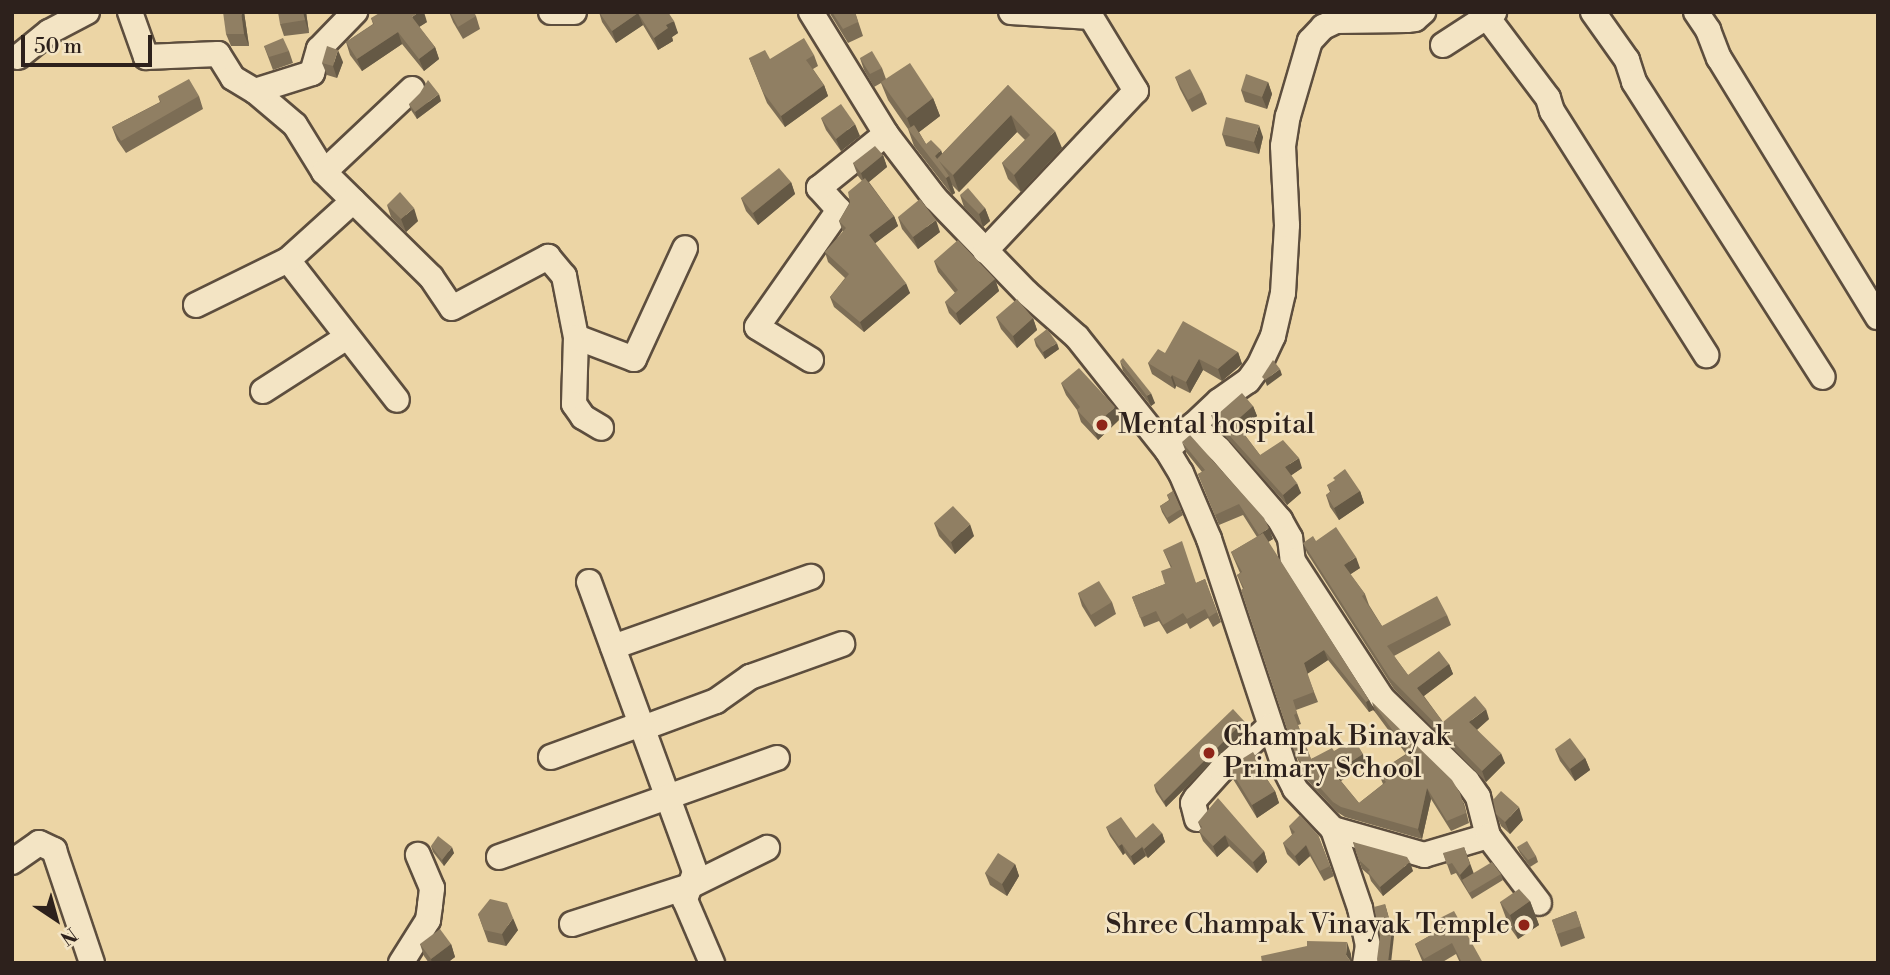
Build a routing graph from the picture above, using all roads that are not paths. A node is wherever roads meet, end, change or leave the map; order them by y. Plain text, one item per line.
1 (87, 12) edge
2 (130, 12) edge
3 (355, 12) edge
4 (551, 12) edge
5 (574, 12) edge
6 (811, 12) edge
7 (1011, 12) edge
8 (1423, 12) edge
9 (1593, 12) edge
10 (1696, 12) edge
11 (1490, 15) edge
12 (1443, 45) dead end
13 (18, 57) dead end
14 (412, 89) dead end
15 (255, 91) junction
16 (887, 134) junction
17 (324, 172) junction
18 (353, 201) junction
19 (685, 248) dead end
20 (985, 251) junction
21 (288, 260) junction
22 (196, 305) dead end
23 (1878, 317) edge
24 (347, 337) junction
25 (576, 337) junction
26 (1706, 355) dead end
27 (811, 360) dead end
28 (1823, 377) dead end
29 (262, 391) dead end
30 (397, 400) dead end
31 (1193, 425) junction
32 (601, 428) dead end
33 (1167, 450) junction
34 (811, 577) dead end
35 (589, 582) dead end
36 (842, 644) dead end
37 (613, 647) junction
38 (642, 726) junction
39 (1270, 726) junction
40 (551, 757) dead end
41 (777, 758) dead end
42 (668, 799) junction
43 (1197, 819) edge
44 (1333, 828) junction
45 (1488, 836) junction
46 (767, 848) dead end
47 (418, 855) dead end
48 (499, 857) dead end
49 (12, 862) edge
50 (690, 886) junction
51 (1539, 902) dead end
52 (572, 924) dead end
53 (92, 963) edge
54 (401, 963) edge
55 (712, 963) edge
56 (1365, 963) edge

1 - 13 street
2 - 15 street
3 - 15 street
4 - 5 street
6 - 16 street
7 - 20 street
8 - 31 street
9 - 28 street
10 - 23 street
11 - 12 street
11 - 26 street
14 - 17 street
15 - 17 street
16 - 20 street
16 - 27 street
17 - 18 street
18 - 21 street
18 - 25 street
19 - 25 street
20 - 33 street
21 - 22 street
21 - 24 street
24 - 29 street
24 - 30 street
25 - 32 street
31 - 33 street
31 - 45 street
33 - 39 street
34 - 37 street
35 - 37 street
36 - 38 street
37 - 38 street
38 - 40 street
38 - 42 street
39 - 43 street
39 - 44 street
41 - 42 street
42 - 48 street
42 - 50 street
44 - 45 street
44 - 56 street
45 - 51 street
46 - 50 street
47 - 54 street
49 - 53 street
50 - 52 street
50 - 55 street

